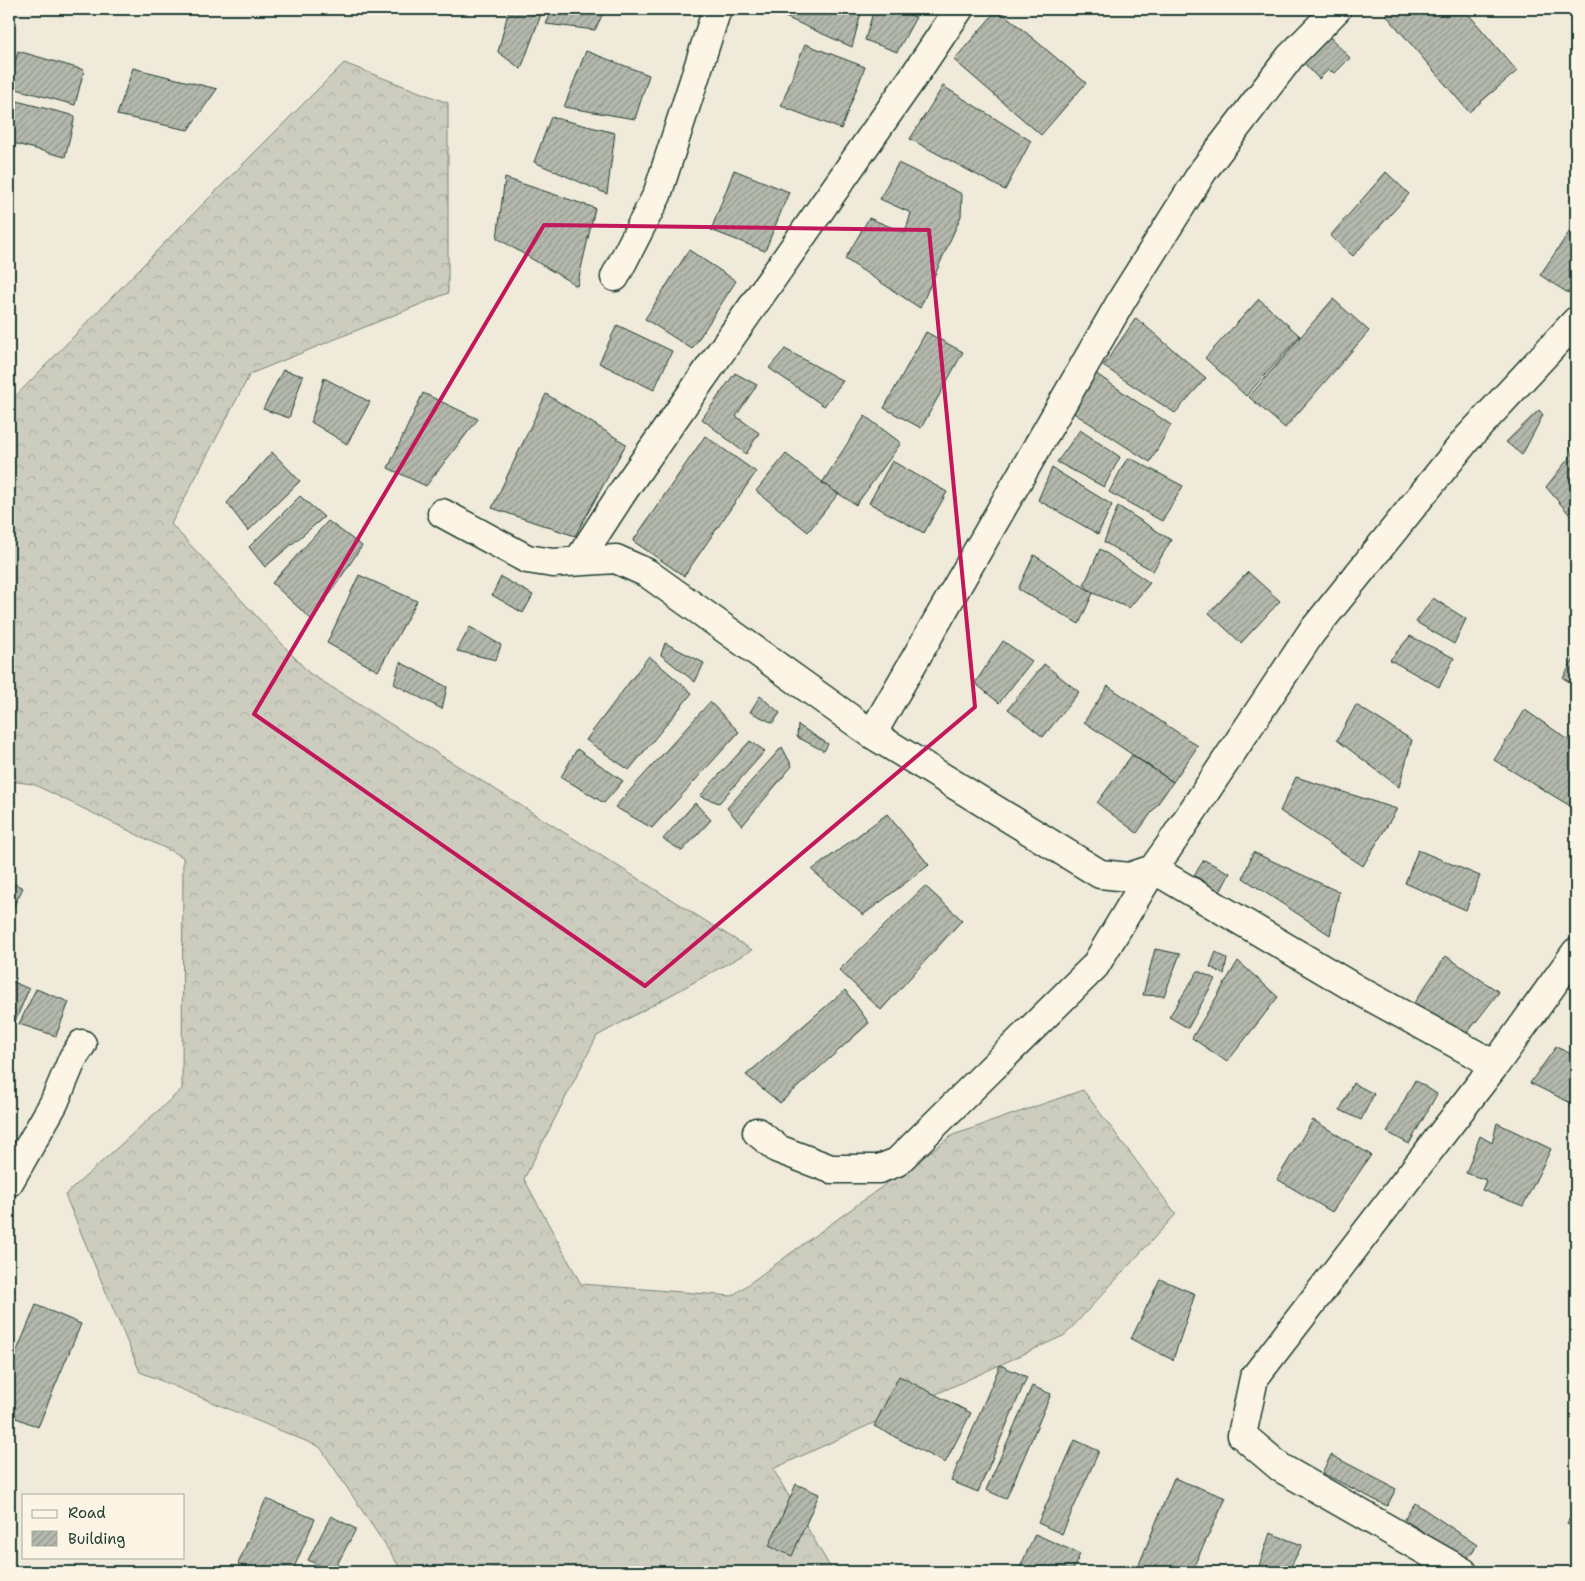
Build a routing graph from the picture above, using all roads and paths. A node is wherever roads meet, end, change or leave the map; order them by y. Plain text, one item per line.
1 (717, 9) edge
2 (958, 9) edge
3 (1336, 9) edge
4 (615, 277) dead end
5 (1576, 321) edge
6 (442, 513) dead end
7 (578, 560) junction
8 (872, 734) junction
9 (1153, 869) junction
10 (1576, 952) edge
11 (82, 1044) dead end
12 (1495, 1065) junction
13 (757, 1132) dead end
14 (9, 1182) edge
15 (1463, 1572) edge

1 - 4 street
2 - 7 street
3 - 8 street
5 - 9 street
6 - 7 street
7 - 8 street
8 - 9 street
9 - 12 street
9 - 13 street
10 - 12 street
11 - 14 street
12 - 15 street

